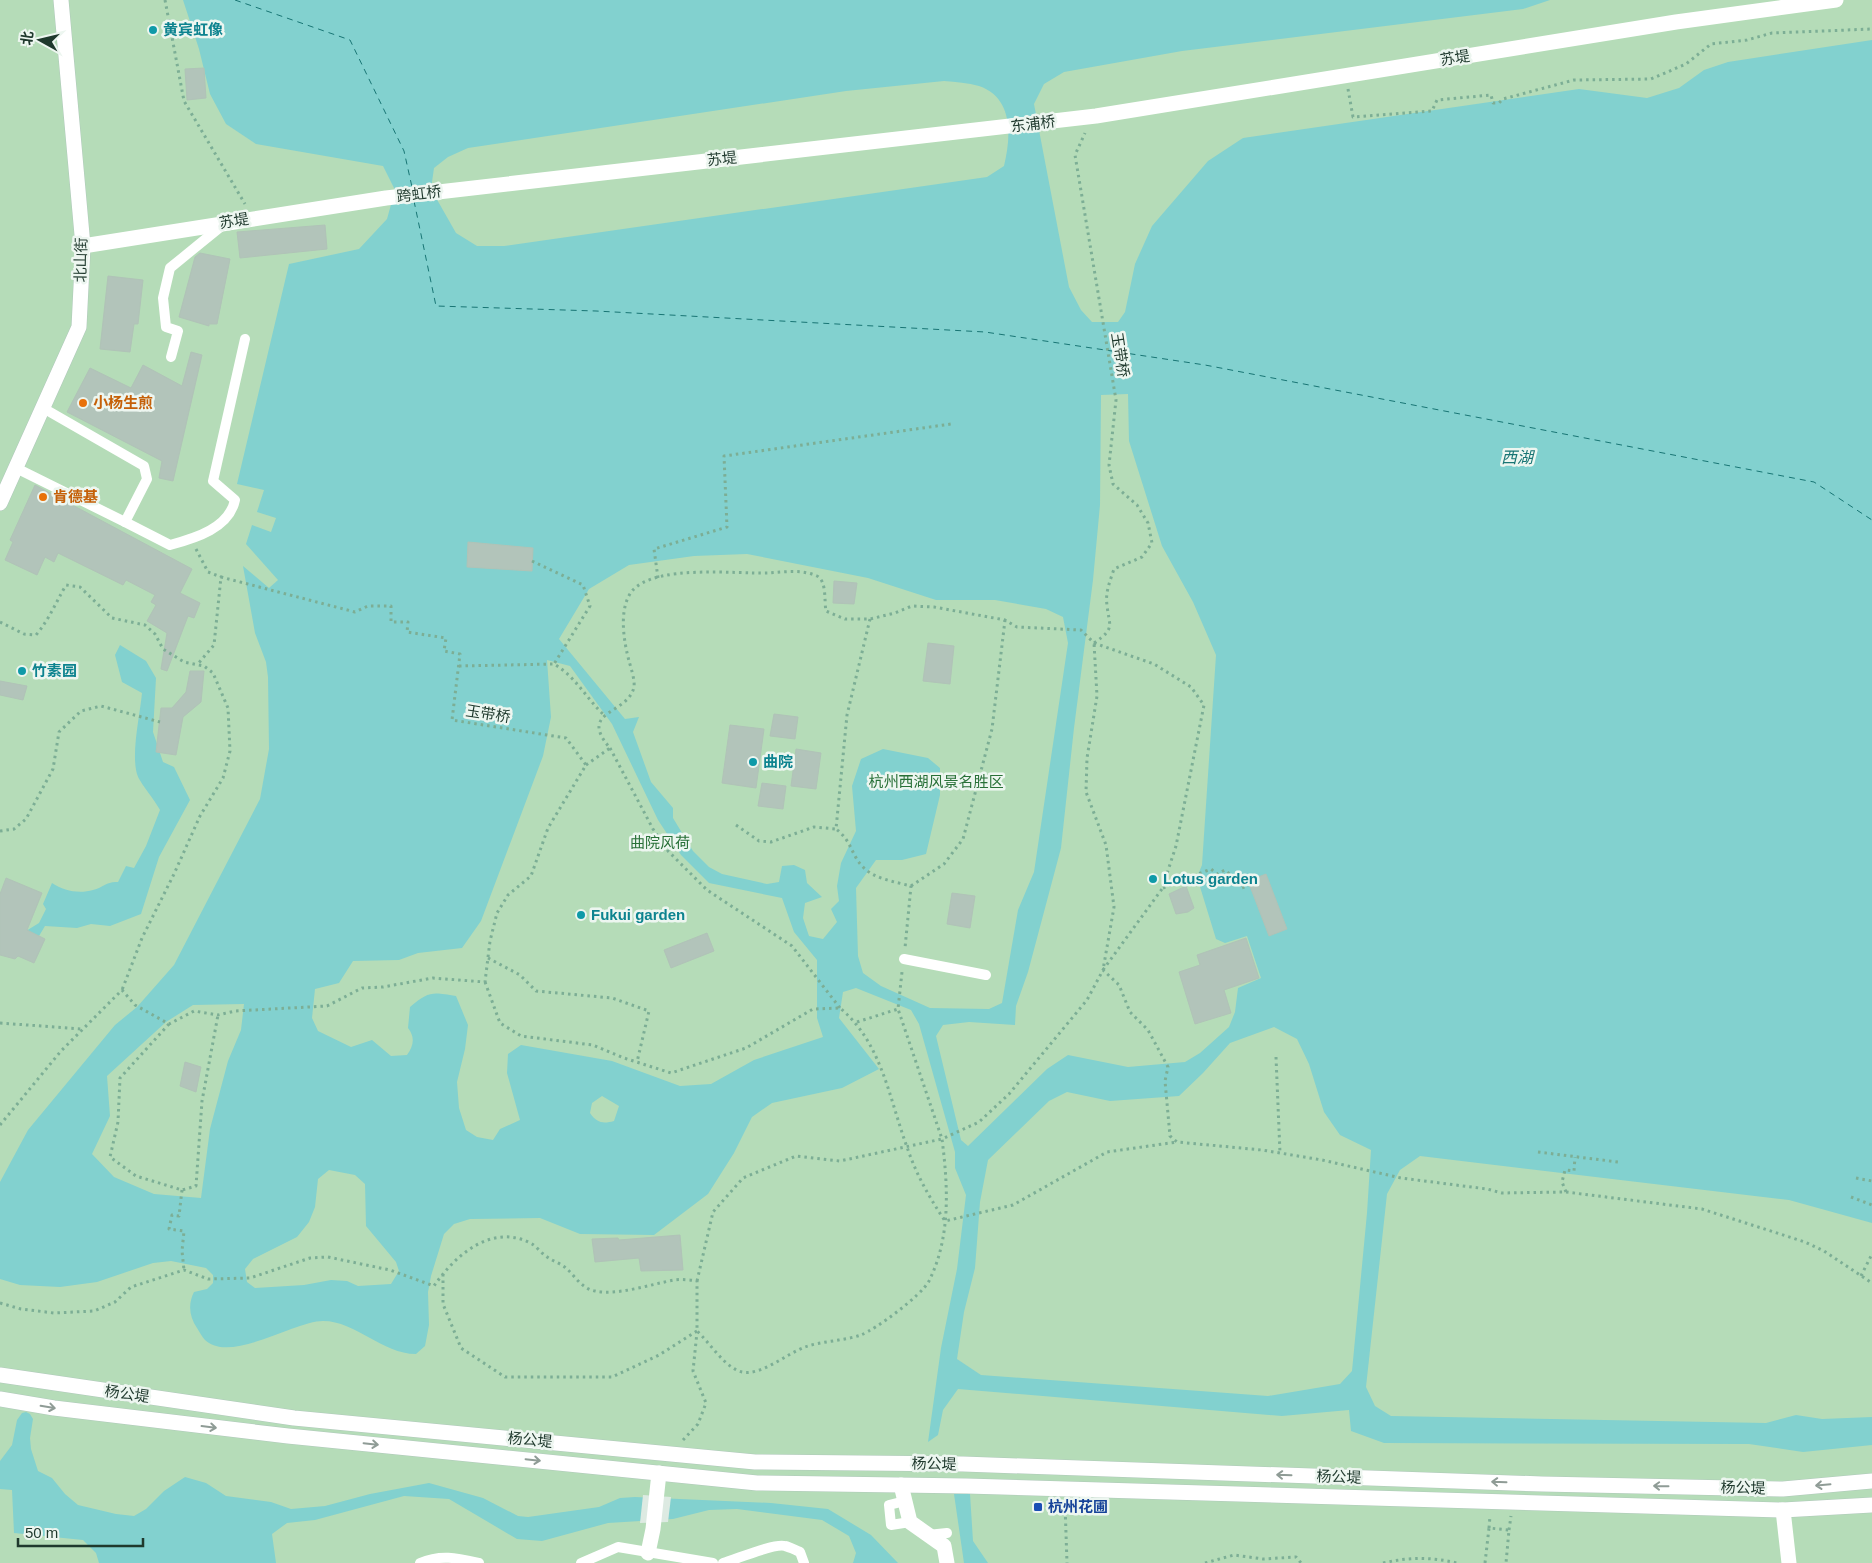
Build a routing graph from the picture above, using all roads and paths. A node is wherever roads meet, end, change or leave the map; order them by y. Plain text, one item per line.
1 (61, 0) edge
2 (165, 0) edge
3 (1836, 0) edge
4 (1872, 30) edge
5 (1345, 76) junction
6 (1096, 116) junction
7 (1075, 119) joint
8 (991, 129) joint
9 (452, 190) joint
10 (386, 198) joint
11 (253, 218) junction
12 (226, 222) junction
13 (83, 246) junction
14 (245, 339) dead end
15 (171, 357) dead end
16 (43, 408) junction
17 (951, 424) dead end
18 (16, 468) junction
19 (0, 503) edge
20 (125, 522) junction
21 (190, 540) junction
22 (532, 561) dead end
23 (220, 577) junction
24 (658, 578) junction
25 (870, 619) junction
26 (1005, 620) junction
27 (0, 622) edge
28 (1094, 643) junction
29 (554, 664) junction
30 (196, 665) junction
31 (459, 666) junction
32 (604, 715) junction
33 (160, 722) dead end
34 (610, 748) junction
35 (586, 765) junction
36 (736, 825) dead end
37 (836, 829) junction
38 (0, 831) edge
39 (1250, 885) dead end
40 (911, 886) junction
41 (1162, 889) junction
42 (488, 958) junction
43 (904, 959) junction
44 (1103, 970) junction
45 (986, 975) dead end
46 (484, 982) junction
47 (122, 990) junction
48 (840, 1008) junction
49 (898, 1008) junction
50 (218, 1015) junction
51 (857, 1022) junction
52 (0, 1023) edge
53 (168, 1024) junction
54 (83, 1029) junction
55 (1276, 1057) dead end
56 (637, 1062) junction
57 (0, 1126) edge
58 (942, 1139) junction
59 (1177, 1142) junction
60 (906, 1146) junction
61 (1538, 1152) dead end
62 (1280, 1153) junction
63 (1575, 1158) junction
64 (1618, 1162) dead end
65 (1856, 1178) dead end
66 (1872, 1181) edge
67 (182, 1190) junction
68 (1566, 1192) junction
69 (1851, 1197) dead end
70 (1872, 1205) edge
71 (945, 1221) junction
72 (1872, 1254) edge
73 (184, 1270) junction
74 (443, 1272) junction
75 (1862, 1276) junction
76 (697, 1281) junction
77 (1872, 1282) edge
78 (0, 1303) edge
79 (697, 1331) junction
80 (0, 1375) edge
81 (0, 1399) edge
82 (678, 1454) junction
83 (659, 1473) junction
84 (1872, 1481) edge
85 (902, 1485) junction
86 (1065, 1489) junction
87 (1872, 1505) edge
88 (1783, 1510) junction
89 (947, 1533) dead end
90 (927, 1534) junction
91 (648, 1553) junction
92 (420, 1563) edge
93 (479, 1563) edge
94 (581, 1563) edge
95 (713, 1563) edge
96 (723, 1563) edge
97 (804, 1563) edge
98 (947, 1563) edge
99 (1067, 1563) edge
100 (1205, 1563) edge
101 (1301, 1563) edge
102 (1383, 1563) edge
103 (1457, 1563) edge
104 (1485, 1563) edge
105 (1506, 1563) edge
106 (1789, 1563) edge

1 - 13 main road, 北山街
2 - 11 path
3 - 5 main road, 苏堤
4 - 5 path
5 - 6 main road, 苏堤
6 - 7 main road, 苏堤
6 - 28 path, 玉带桥
7 - 8 main road, 东浦桥
8 - 9 main road, 苏堤
9 - 10 main road, 跨虹桥
10 - 11 main road, 苏堤
11 - 12 main road, 苏堤
12 - 13 main road, 苏堤
12 - 15 lane
13 - 16 main road, 北山街
14 - 21 lane
16 - 18 main road, 北山街
16 - 20 lane
17 - 24 path
18 - 19 main road, 北山街
18 - 20 lane
20 - 21 lane
21 - 23 path
22 - 29 path
23 - 30 path
23 - 31 path
24 - 25 path
24 - 32 path
25 - 26 path
25 - 37 path
26 - 28 path
26 - 40 path
27 - 30 path
28 - 41 path
28 - 44 path
29 - 31 path
29 - 32 path
30 - 47 path
31 - 35 path, 玉带桥
32 - 34 path
33 - 38 path
34 - 35 path
34 - 48 path
35 - 42 path
36 - 37 path
37 - 40 path
39 - 41 path
40 - 43 path
41 - 44 path
42 - 46 path
42 - 56 path
43 - 45 lane
43 - 49 path
44 - 58 path
44 - 59 path
46 - 50 path
46 - 56 path
47 - 53 path
47 - 54 path
48 - 51 path
48 - 56 path
49 - 51 path
49 - 58 path
50 - 53 path
50 - 67 path
51 - 60 path
52 - 54 path
53 - 67 path
54 - 57 path
55 - 62 path
58 - 60 path
58 - 71 path
59 - 62 path
59 - 71 path
60 - 71 path
60 - 76 path
61 - 63 path
62 - 68 path
63 - 64 path
63 - 68 path
65 - 66 path
67 - 73 path
68 - 75 path
69 - 70 path
71 - 79 path
72 - 75 path
73 - 74 path
73 - 78 path
74 - 76 path
74 - 79 path
75 - 77 path
76 - 79 path
79 - 82 path
80 - 82 main road, 杨公堤
81 -> 83 main road, 杨公堤
84 -> 82 main road, 杨公堤
83 - 85 main road, 杨公堤
83 - 91 main road
85 - 86 main road, 杨公堤
85 - 90 main road
86 - 88 main road, 杨公堤
86 - 99 path
87 - 88 main road, 杨公堤
88 - 106 main road
89 - 90 lane
90 - 98 main road
91 - 94 lane
91 - 95 lane
92 - 93 lane
96 - 97 lane
100 - 101 path
102 - 103 path
104 - 105 path

